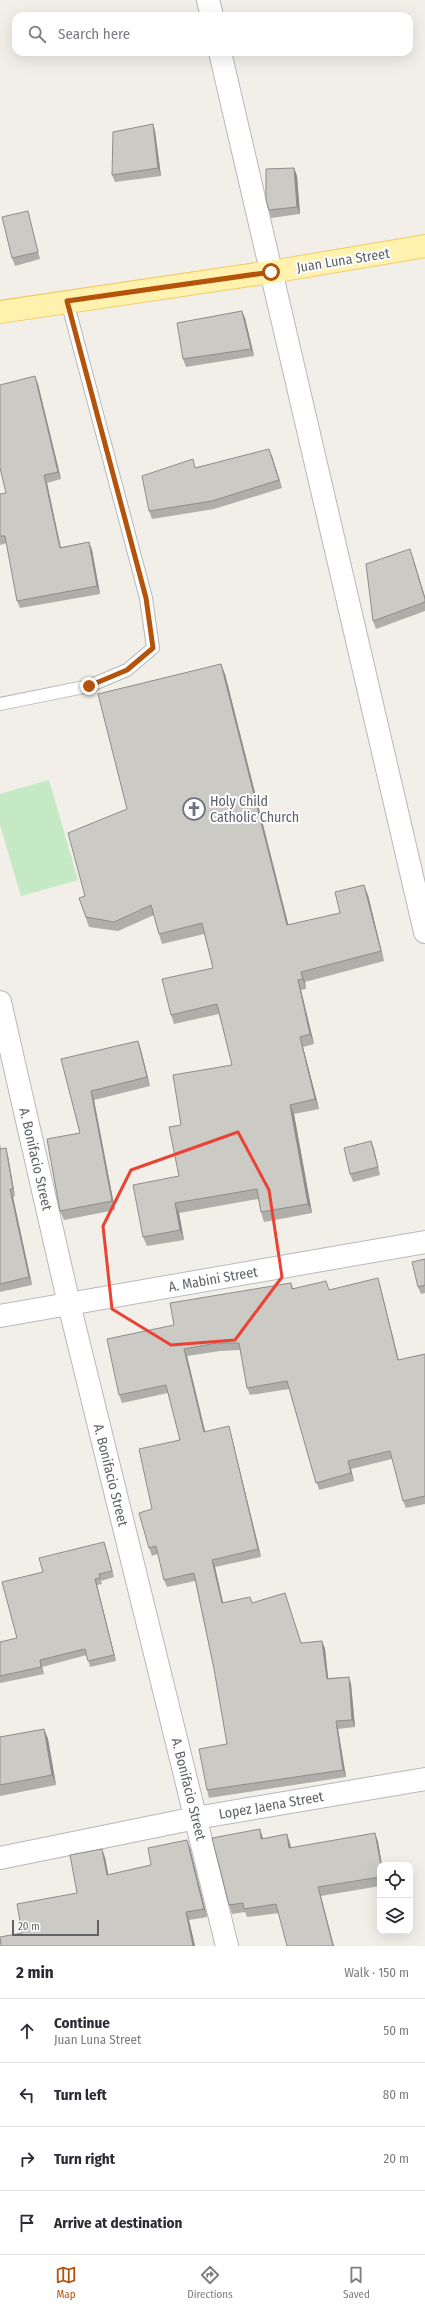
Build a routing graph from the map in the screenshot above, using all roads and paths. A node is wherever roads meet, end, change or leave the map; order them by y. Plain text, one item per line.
1 (208, 0) edge
2 (211, 12) edge
3 (221, 56) edge
4 (425, 246) edge
5 (271, 272) junction
6 (67, 301) junction
7 (0, 312) edge
8 (0, 704) edge
9 (425, 932) edge
10 (0, 1002) edge
11 (425, 1242) edge
12 (69, 1304) junction
13 (0, 1316) edge
14 (425, 1779) edge
15 (196, 1818) junction
16 (0, 1858) edge
17 (227, 1946) edge

1 - 2 street
3 - 5 street
4 - 5 main road, Juan Luna Street
5 - 6 main road, Juan Luna Street
5 - 9 street
6 - 7 main road, Juan Luna Street
6 - 8 lane
10 - 12 street, A. Bonifacio Street
11 - 12 street, A. Mabini Street
12 - 13 street, A. Mabini Street
12 - 15 street, A. Bonifacio Street
14 - 15 street, Lopez Jaena Street
15 - 16 street, Lopez Jaena Street
15 - 17 street, A. Bonifacio Street

